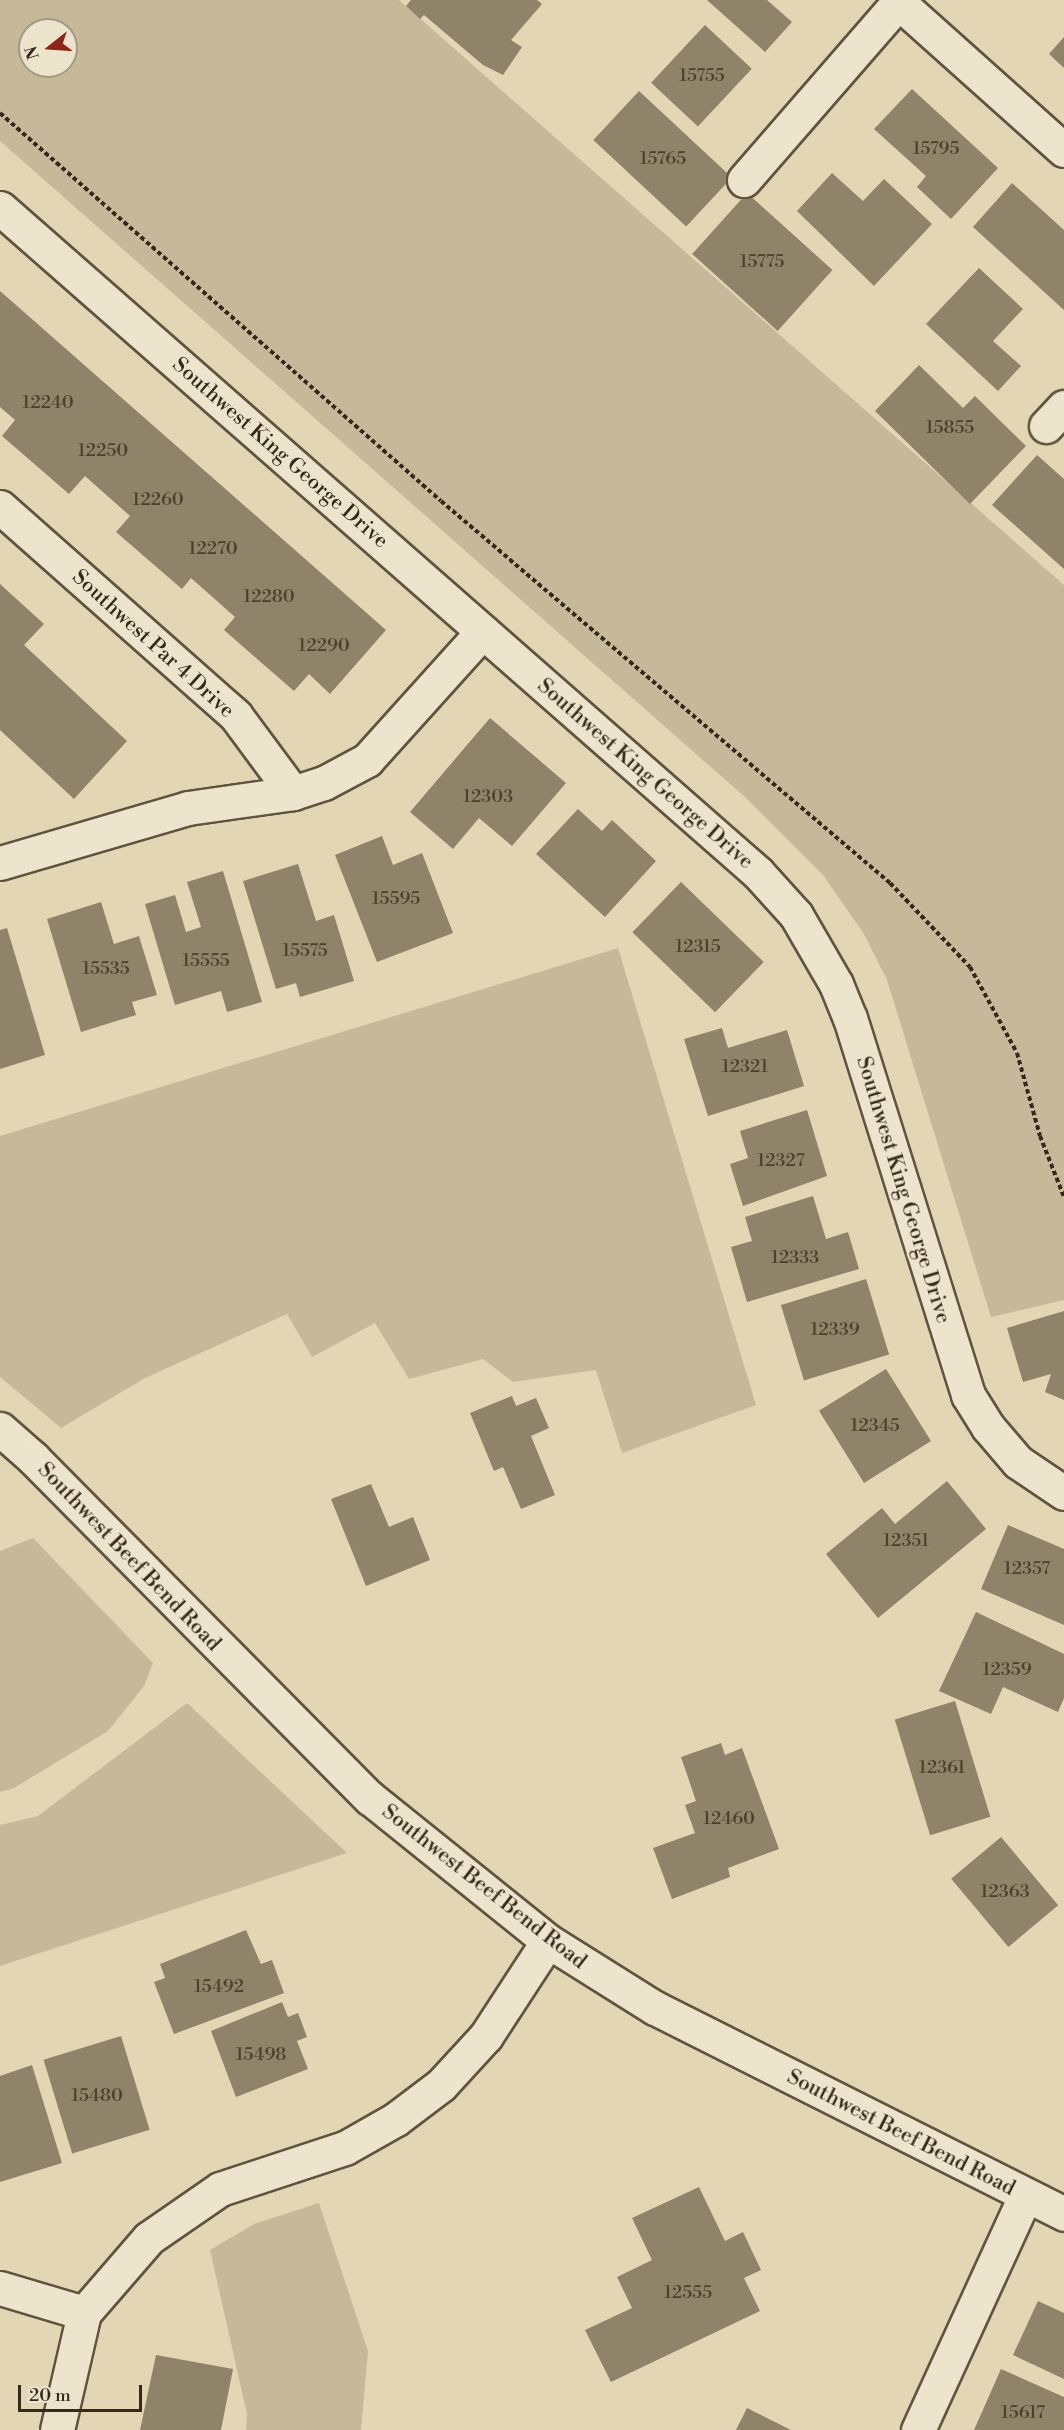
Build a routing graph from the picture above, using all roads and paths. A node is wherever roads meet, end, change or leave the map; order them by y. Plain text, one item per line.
1 (897, 1) edge
2 (0, 113) edge
3 (1064, 150) edge
4 (744, 180) dead end
5 (0, 208) edge
6 (0, 507) edge
7 (483, 631) junction
8 (293, 793) junction
9 (0, 863) edge
10 (1064, 1197) edge
11 (0, 1430) edge
12 (1064, 1492) edge
13 (548, 1941) junction
14 (1025, 2196) junction
15 (1064, 2214) edge
16 (0, 2288) edge
17 (84, 2313) junction
18 (57, 2430) edge
19 (918, 2430) edge

1 - 3 street
1 - 4 street
2 - 10 path
5 - 7 street, Southwest King George Drive
6 - 8 street, Southwest Par 4 Drive
7 - 8 street
7 - 12 street, Southwest King George Drive
8 - 9 street
11 - 13 street, Southwest Beef Bend Road
13 - 14 street, Southwest Beef Bend Road
13 - 17 street
14 - 15 street, Southwest Beef Bend Road
14 - 19 street
16 - 17 street
17 - 18 street

